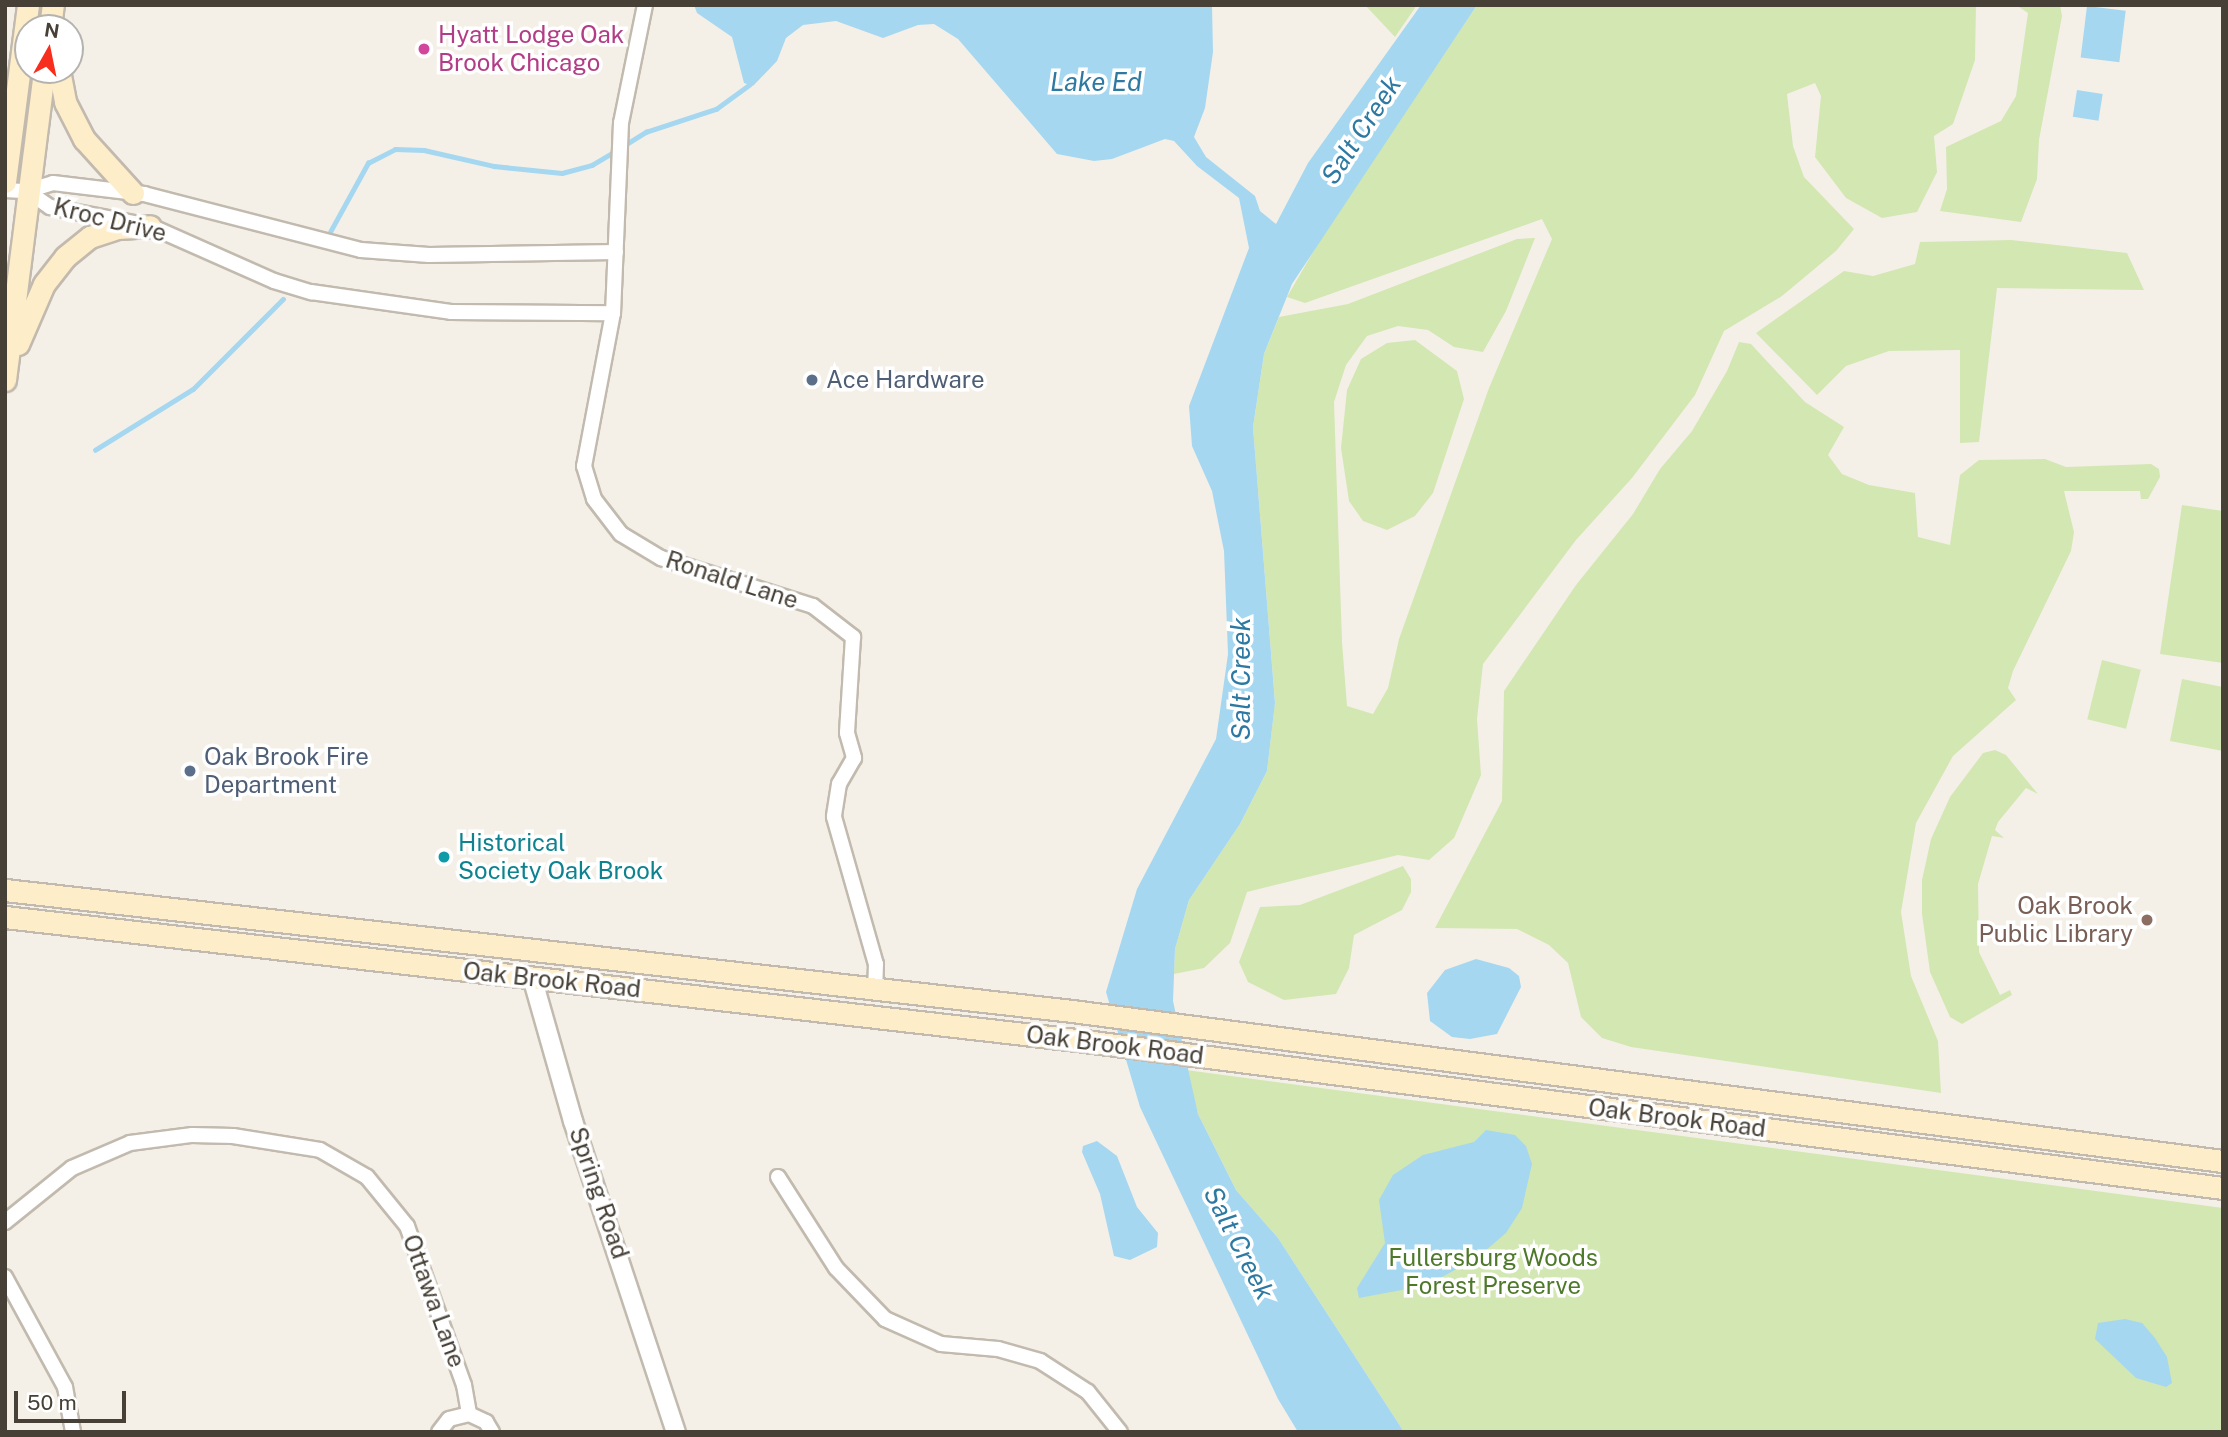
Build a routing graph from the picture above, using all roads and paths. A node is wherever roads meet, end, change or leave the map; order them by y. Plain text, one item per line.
1 (28, 5) edge
2 (645, 5) edge
3 (42, 84) edge
4 (62, 84) edge
5 (5, 182) edge
6 (5, 190) edge
7 (27, 191) junction
8 (133, 193) junction
9 (150, 226) junction
10 (616, 252) junction
11 (613, 313) junction
12 (6, 378) edge
13 (8, 889) edge
14 (5, 917) edge
15 (532, 952) junction
16 (532, 977) junction
17 (875, 988) junction
18 (2223, 1161) edge
19 (778, 1177) dead end
20 (2223, 1188) edge
21 (5, 1222) edge
22 (5, 1277) edge
23 (469, 1414) junction
24 (72, 1432) edge
25 (439, 1432) edge
26 (492, 1432) edge
27 (676, 1432) edge
28 (1120, 1432) edge

1 - 5 main road
2 - 10 street, Ronald Lane
3 - 7 main road
4 - 8 main road
6 - 7 street
7 - 8 street, Kroc Drive
7 - 9 street, Kroc Drive
7 - 12 main road
8 - 10 street, Kroc Drive
9 - 11 street, Kroc Drive
9 - 12 main road
10 - 11 street, Ronald Lane
11 - 17 street, Ronald Lane
13 - 15 main road, Oak Brook Road
14 - 16 main road, Oak Brook Road
15 - 16 street, Spring Road
15 - 17 main road, Oak Brook Road
16 - 20 main road, Oak Brook Road
16 - 27 street, Spring Road
17 - 18 main road, Oak Brook Road
19 - 28 street
21 - 23 street, Ottawa Lane
22 - 24 street
23 - 25 street
23 - 26 street

